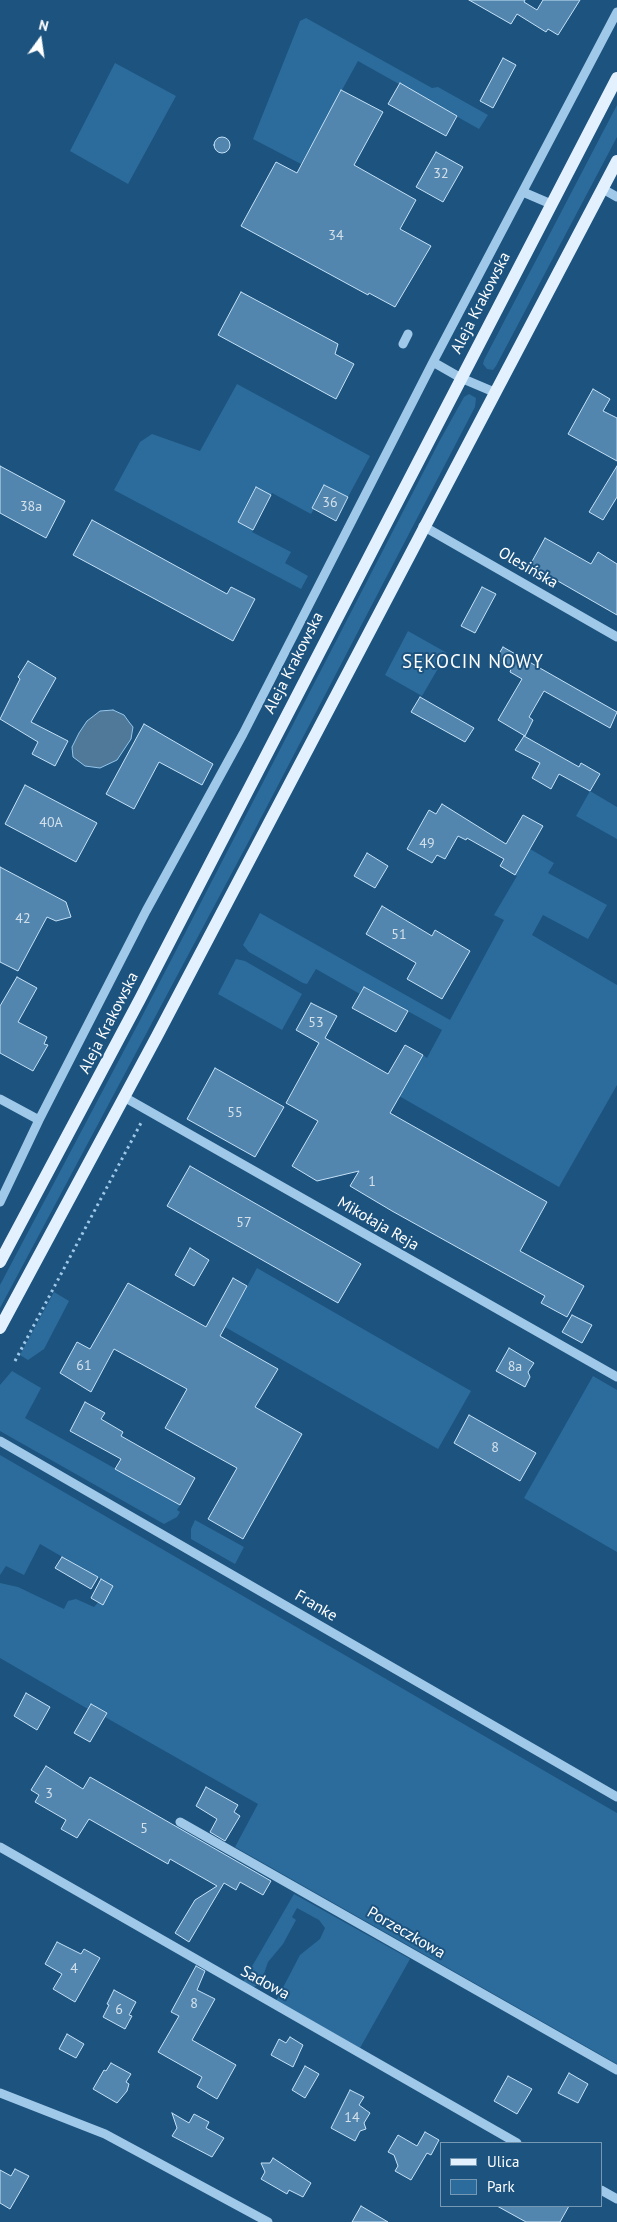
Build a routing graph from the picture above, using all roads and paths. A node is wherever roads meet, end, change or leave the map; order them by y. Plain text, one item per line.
1 (617, 12) edge
2 (617, 78) edge
3 (617, 161) edge
4 (603, 189) junction
5 (524, 192) junction
6 (617, 197) edge
7 (551, 204) junction
8 (408, 334) dead end
9 (403, 344) dead end
10 (433, 362) junction
11 (461, 378) junction
12 (494, 392) junction
13 (423, 526) junction
14 (617, 637) edge
15 (124, 1097) junction
16 (0, 1099) edge
17 (143, 1117) dead end
18 (39, 1120) junction
19 (0, 1202) edge
20 (0, 1262) edge
21 (0, 1328) edge
22 (15, 1361) dead end
23 (617, 1377) edge
24 (0, 1441) edge
25 (617, 1797) edge
26 (180, 1822) dead end
27 (0, 1847) edge
28 (617, 2070) edge
29 (0, 2093) edge
30 (515, 2142) edge
31 (602, 2191) edge
32 (617, 2199) edge
33 (268, 2222) edge

1 - 5 street
2 - 7 main road, Aleja Krakowska
3 - 4 main road
4 - 6 street
4 - 12 main road
5 - 7 street
5 - 10 street
7 - 11 main road, Aleja Krakowska
8 - 9 street
10 - 11 street
10 - 18 street
11 - 12 street
11 - 20 main road, Aleja Krakowska
12 - 13 main road
13 - 14 street, Olesińska
13 - 15 main road
15 - 21 main road
15 - 23 street, Mikołaja Reja
16 - 18 street
17 - 22 path
18 - 19 street
24 - 25 street, Franke
26 - 28 street, Porzeczkowa
27 - 30 street, Sadowa
29 - 33 street
31 - 32 street

